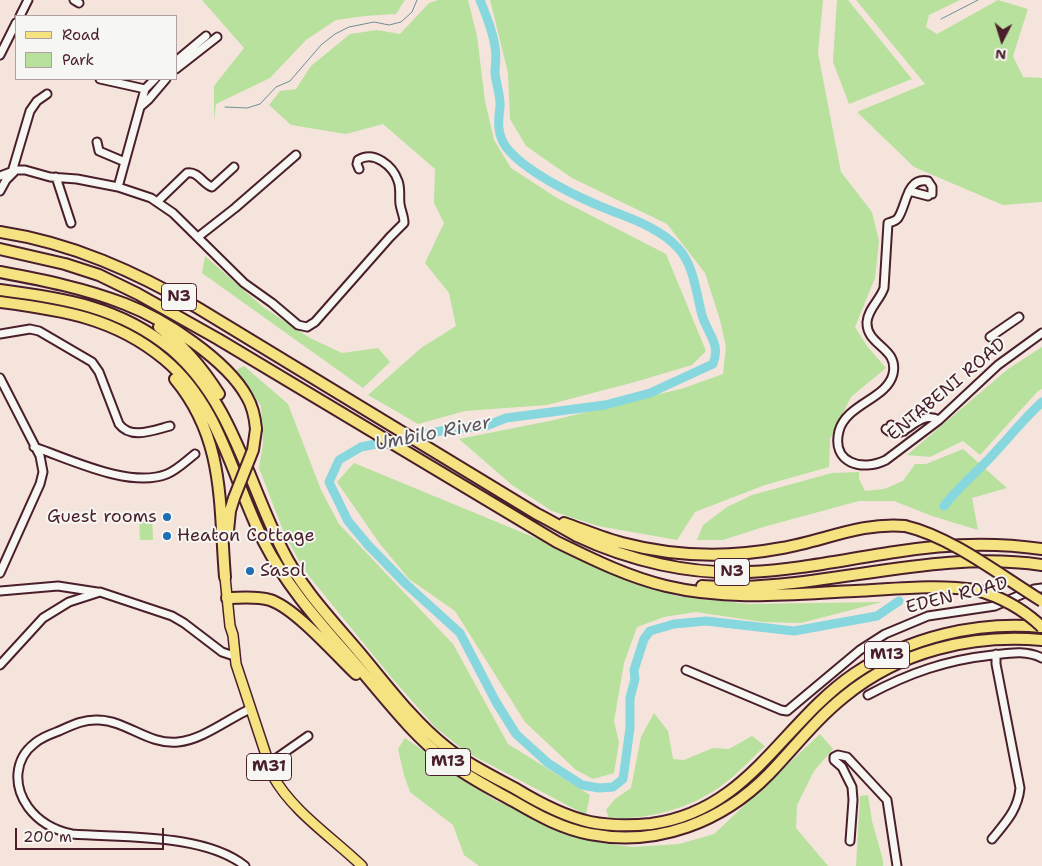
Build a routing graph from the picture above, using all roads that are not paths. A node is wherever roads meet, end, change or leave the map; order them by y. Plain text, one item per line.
1 (28, 0) edge
2 (20, 15) edge
3 (15, 25) edge
4 (206, 36) dead end
5 (217, 37) dead end
6 (0, 55) edge
7 (178, 58) edge
8 (178, 67) edge
9 (104, 80) edge
10 (153, 80) edge
11 (165, 80) edge
12 (144, 89) junction
13 (47, 94) dead end
14 (140, 106) junction
15 (96, 142) dead end
16 (296, 155) dead end
17 (125, 162) junction
18 (234, 168) dead end
19 (359, 169) dead end
20 (14, 171) junction
21 (0, 176) edge
22 (56, 178) junction
23 (118, 187) junction
24 (0, 191) edge
25 (909, 191) junction
26 (158, 201) junction
27 (71, 223) dead end
28 (1, 232) edge
29 (198, 237) junction
30 (1, 249) edge
31 (0, 272) edge
32 (0, 290) edge
33 (110, 299) junction
34 (0, 302) edge
35 (77, 314) junction
36 (1019, 317) dead end
37 (1042, 333) edge
38 (0, 334) edge
39 (990, 337) dead end
40 (0, 378) edge
41 (939, 420) junction
42 (170, 426) dead end
43 (889, 427) dead end
44 (34, 446) junction
45 (194, 454) dead end
46 (537, 514) junction
47 (272, 529) junction
48 (1042, 549) edge
49 (1042, 565) edge
50 (610, 566) junction
51 (1, 568) edge
52 (228, 577) junction
53 (1042, 588) edge
54 (0, 591) edge
55 (100, 592) junction
56 (230, 598) junction
57 (1042, 600) edge
58 (1042, 627) edge
59 (1042, 640) edge
60 (996, 654) junction
61 (234, 656) junction
62 (1042, 658) edge
63 (0, 665) edge
64 (686, 670) dead end
65 (868, 695) dead end
66 (384, 696) junction
67 (250, 709) junction
68 (308, 736) dead end
69 (268, 764) junction
70 (992, 839) dead end
71 (850, 841) dead end
72 (245, 866) edge
73 (362, 866) edge
74 (897, 866) edge

1 - 2 street
3 - 6 street
4 - 7 street
5 - 8 street
9 - 12 street
10 - 12 street
11 - 14 street
12 - 14 street
13 - 20 street
14 - 17 street
15 - 17 street
16 - 29 street
17 - 23 street
18 - 26 street
19 - 29 street
20 - 21 street
20 - 22 street
20 - 24 street
22 - 23 street
22 - 27 street
23 - 26 street
25 - 25 street
25 - 41 street, ENTABENI ROAD
26 - 29 street
28 - 46 highway, N3
30 - 50 highway, N3
31 - 33 highway
32 - 47 highway, M13
33 - 47 highway
33 - 52 highway, bridge
34 - 35 highway, M13
35 - 52 highway
35 - 66 highway, M13
36 - 39 street
37 - 41 street, ENTABENI ROAD
38 - 42 street
40 - 44 street
41 - 43 street
44 - 45 street
44 - 51 street
46 - 48 highway, N3
46 - 57 highway, bridge
47 - 58 highway, M13
49 - 50 highway, N3
50 - 58 highway, bridge
52 - 56 main road, M31
53 - 64 street, EDEN ROAD
54 - 55 street
55 - 61 street
55 - 63 street
56 - 61 main road, M31
56 - 66 highway
59 - 66 highway, M13
60 - 62 street
60 - 65 street
60 - 70 street
61 - 67 main road, M31
67 - 69 main road, M31
67 - 72 street
68 - 69 street
69 - 73 main road, M31
71 - 74 street

